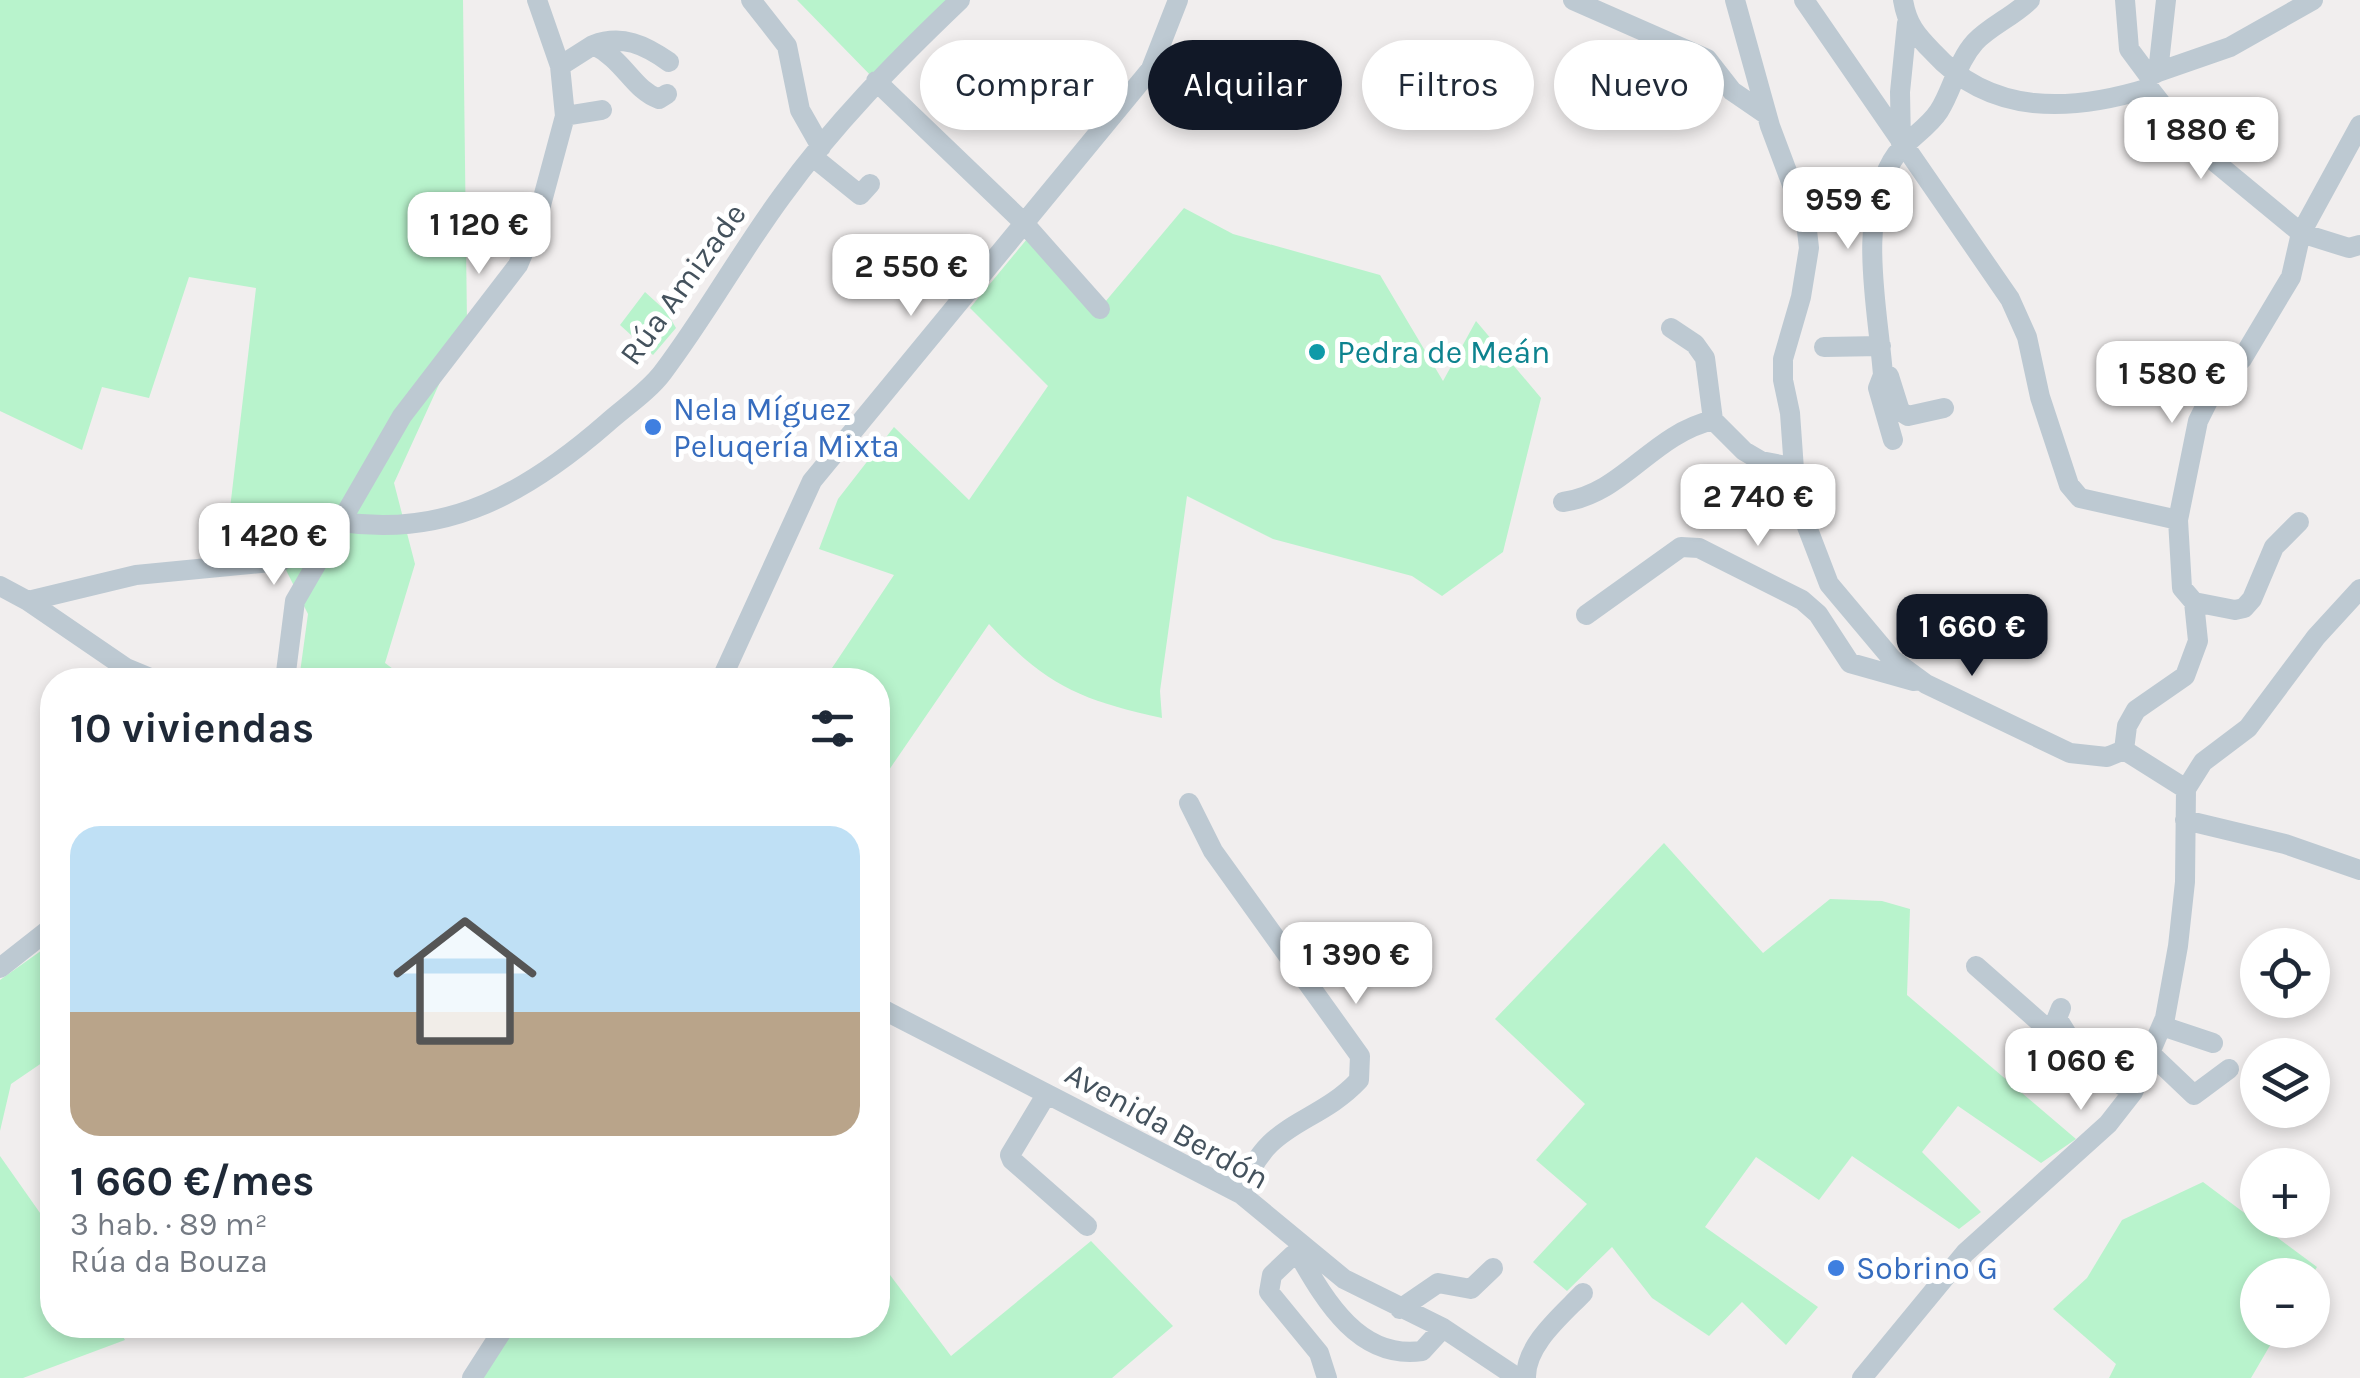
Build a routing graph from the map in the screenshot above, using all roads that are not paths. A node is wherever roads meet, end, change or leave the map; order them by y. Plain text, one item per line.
1 (537, 0) edge
2 (960, 0) edge
3 (1178, 0) edge
4 (1574, 0) edge
5 (1735, 0) edge
6 (1804, 0) edge
7 (1903, 0) edge
8 (2030, 0) edge
9 (2126, 0) edge
10 (2166, 0) edge
11 (2314, 0) edge
12 (751, 5) edge
13 (1907, 23) junction
14 (593, 44) junction
15 (669, 62) dead end
16 (560, 66) junction
17 (1955, 77) junction
18 (2152, 79) junction
19 (876, 81) junction
20 (667, 94) dead end
21 (602, 110) dead end
22 (565, 116) junction
23 (1767, 116) junction
24 (2360, 125) edge
25 (1901, 146) junction
26 (817, 152) junction
27 (870, 184) dead end
28 (1022, 221) junction
29 (2301, 234) junction
30 (2360, 245) edge
31 (1100, 309) dead end
32 (1671, 328) dead end
33 (1824, 346) dead end
34 (1881, 346) junction
35 (1883, 374) junction
36 (1944, 408) dead end
37 (1713, 420) junction
38 (1894, 440) dead end
39 (1791, 466) junction
40 (1563, 502) dead end
41 (2178, 520) junction
42 (342, 522) junction
43 (2299, 522) dead end
44 (1829, 584) junction
45 (0, 586) edge
46 (2360, 589) edge
47 (28, 601) junction
48 (2194, 602) junction
49 (1586, 614) dead end
50 (1818, 614) junction
51 (126, 668) edge
52 (286, 668) edge
53 (727, 668) edge
54 (1926, 684) junction
55 (2124, 750) junction
56 (2186, 789) junction
57 (1189, 802) dead end
58 (2185, 820) junction
59 (2360, 870) edge
60 (40, 936) edge
61 (1976, 966) dead end
62 (0, 968) edge
63 (2061, 1008) dead end
64 (890, 1013) edge
65 (2162, 1026) junction
66 (2213, 1043) dead end
67 (2077, 1055) junction
68 (2152, 1055) junction
69 (2229, 1069) dead end
70 (2133, 1092) junction
71 (1046, 1094) junction
72 (1241, 1194) junction
73 (1087, 1226) dead end
74 (1302, 1251) junction
75 (1493, 1268) dead end
76 (1584, 1294) dead end
77 (1400, 1309) junction
78 (1442, 1328) junction
79 (498, 1338) edge
80 (472, 1378) edge
81 (1327, 1378) edge
82 (1518, 1378) edge
83 (1526, 1378) edge
84 (1862, 1378) edge

1 - 16 street
2 - 19 street, Rúa Amizade
3 - 28 street
4 - 23 street
5 - 23 street
6 - 25 street
7 - 13 street
8 - 17 street
9 - 18 street
10 - 18 street
11 - 18 street
12 - 26 street
13 - 17 street
13 - 25 street
14 - 15 street
14 - 16 street
14 - 20 street
16 - 22 street
17 - 18 street
17 - 25 street
18 - 29 street
19 - 26 street, Rúa Amizade
19 - 28 street
21 - 22 street
22 - 42 street
23 - 39 street
24 - 29 street
25 - 34 street
25 - 41 street
26 - 27 street
26 - 42 street, Rúa Amizade
28 - 31 street
28 - 53 street
29 - 30 street
29 - 41 street
32 - 37 street
33 - 34 street
34 - 35 street
35 - 36 street
35 - 38 street
37 - 39 street
37 - 40 street
39 - 44 street
41 - 48 street
42 - 47 street
42 - 52 street
43 - 48 street
44 - 50 street
44 - 54 street
45 - 47 street
46 - 56 street
47 - 51 street
48 - 55 street
49 - 50 street
50 - 54 street
54 - 55 street
55 - 56 street
56 - 58 street
57 - 72 street
58 - 59 street
58 - 65 street
60 - 62 street
61 - 67 street
63 - 67 street
64 - 71 street, Avenida Berdón
65 - 66 street
65 - 68 street
67 - 70 street
68 - 69 street
68 - 70 street
70 - 84 street
71 - 72 street, Avenida Berdón
71 - 73 street
72 - 74 street, Avenida Berdón
74 - 77 street, Avenida Berdón
74 - 78 street
74 - 81 street
75 - 77 street
76 - 83 street
77 - 78 street, Avenida Berdón
78 - 82 street, Avenida Berdón
79 - 80 street

